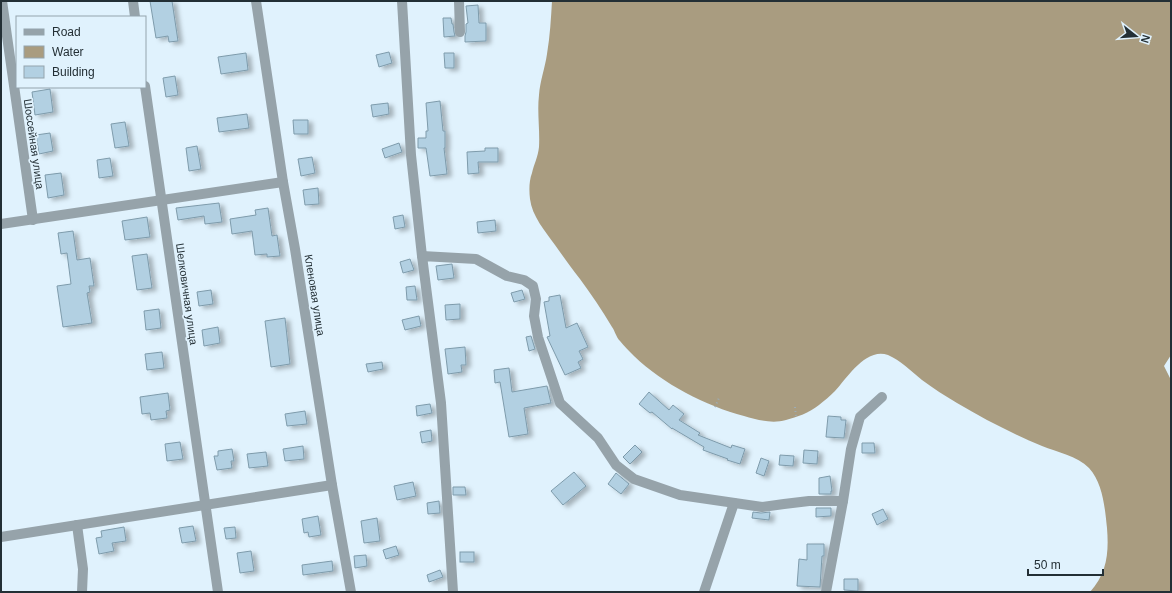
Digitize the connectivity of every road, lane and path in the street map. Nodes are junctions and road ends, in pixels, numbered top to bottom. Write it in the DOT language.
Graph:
graph roads {
  1 [pos="2,1"];
  2 [pos="133,1"];
  3 [pos="256,1"];
  4 [pos="402,1"];
  5 [pos="459,1"];
  6 [pos="135,16"];
  7 [pos="460,32"];
  8 [pos="145,88"];
  9 [pos="283,182"];
  10 [pos="162,200"];
  11 [pos="33,220"];
  12 [pos="1,224"];
  13 [pos="422,256"];
  14 [pos="882,397"];
  15 [pos="719,398"];
  16 [pos="715,407"];
  17 [pos="796,407"];
  18 [pos="796,417"];
  19 [pos="332,485"];
  20 [pos="843,501"];
  21 [pos="734,503"];
  22 [pos="205,505"];
  23 [pos="77,526"];
  24 [pos="1,537"];
  25 [pos="82,592"];
  26 [pos="218,592"];
  27 [pos="351,592"];
  28 [pos="453,592"];
  29 [pos="704,592"];
  30 [pos="826,592"];
  1 -- 11 [label="street, Шоссейная улица"];
  2 -- 6 [label="street"];
  3 -- 9 [label="street, Кленовая улица"];
  4 -- 13 [label="street"];
  5 -- 7 [label="street"];
  8 -- 10 [label="street, Шелковичная улица"];
  9 -- 10 [label="street"];
  9 -- 19 [label="street, Кленовая улица"];
  10 -- 11 [label="street"];
  10 -- 22 [label="street, Шелковичная улица"];
  11 -- 12 [label="street"];
  13 -- 21 [label="street"];
  13 -- 28 [label="street"];
  14 -- 20 [label="street"];
  15 -- 16 [label="path"];
  17 -- 18 [label="path"];
  19 -- 22 [label="street"];
  19 -- 27 [label="street, Кленовая улица"];
  20 -- 21 [label="street"];
  20 -- 30 [label="street"];
  21 -- 29 [label="street"];
  22 -- 23 [label="street"];
  22 -- 26 [label="street, Шелковичная улица"];
  23 -- 24 [label="street"];
  23 -- 25 [label="street"];
}
